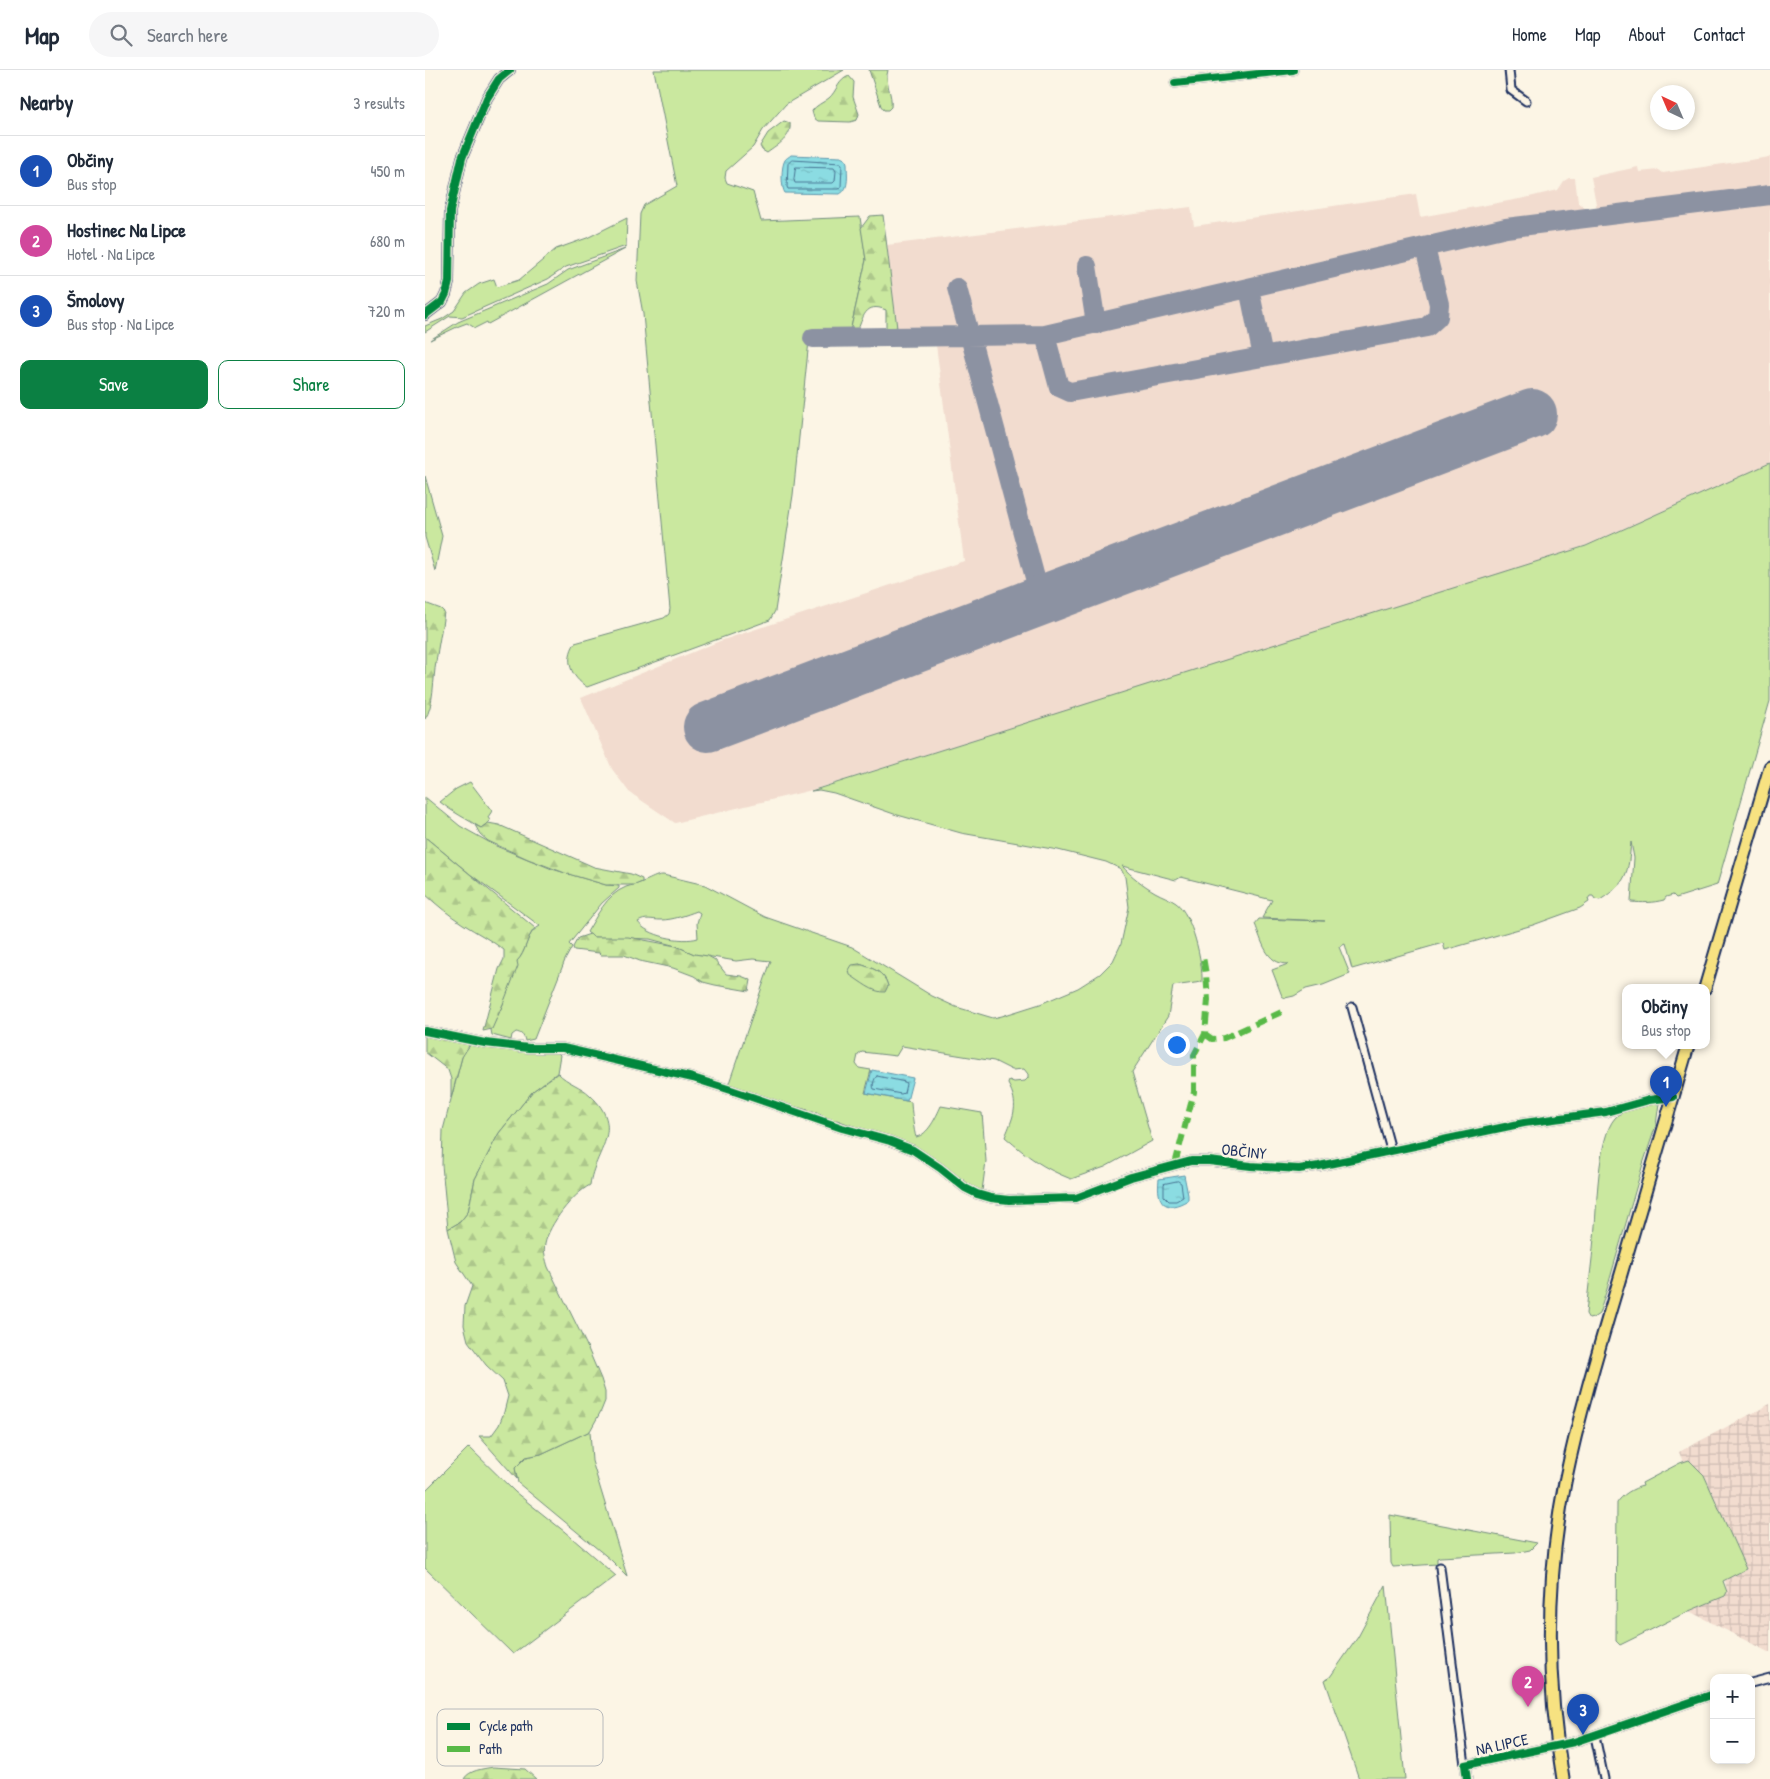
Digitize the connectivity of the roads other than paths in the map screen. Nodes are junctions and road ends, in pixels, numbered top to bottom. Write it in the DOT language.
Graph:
graph roads {
  1 [pos="510,70"];
  2 [pos="1293,70"];
  3 [pos="1509,70"];
  4 [pos="1175,83"];
  5 [pos="1525,101"];
  6 [pos="425,315"];
  7 [pos="1770,767"];
  8 [pos="1706,984"];
  9 [pos="1353,1007"];
  10 [pos="425,1031"];
  11 [pos="1687,1049"];
  12 [pos="1673,1097"];
  13 [pos="1391,1150"];
  14 [pos="1440,1567"];
  15 [pos="1770,1678"];
  16 [pos="1755,1682"];
  17 [pos="1710,1695"];
  18 [pos="1595,1736"];
  19 [pos="1558,1746"];
  20 [pos="1465,1765"];
  21 [pos="1467,1779"];
  22 [pos="1563,1779"];
  23 [pos="1604,1779"];
  1 -- 6 [label="street"];
  2 -- 4 [label="street"];
  3 -- 5 [label="street"];
  7 -- 8 [label="main road"];
  9 -- 13 [label="street"];
  10 -- 13 [label="street, OBČINY"];
  11 -- 12 [label="main road"];
  12 -- 13 [label="street, OBČINY"];
  12 -- 19 [label="main road"];
  14 -- 20 [label="street, NA LIPCE"];
  15 -- 16 [label="street"];
  17 -- 18 [label="street, NA LIPCE"];
  18 -- 19 [label="street, NA LIPCE"];
  18 -- 23 [label="street"];
  19 -- 20 [label="street, NA LIPCE"];
  19 -- 22 [label="main road"];
  20 -- 21 [label="street, NA LIPCE"];
}
